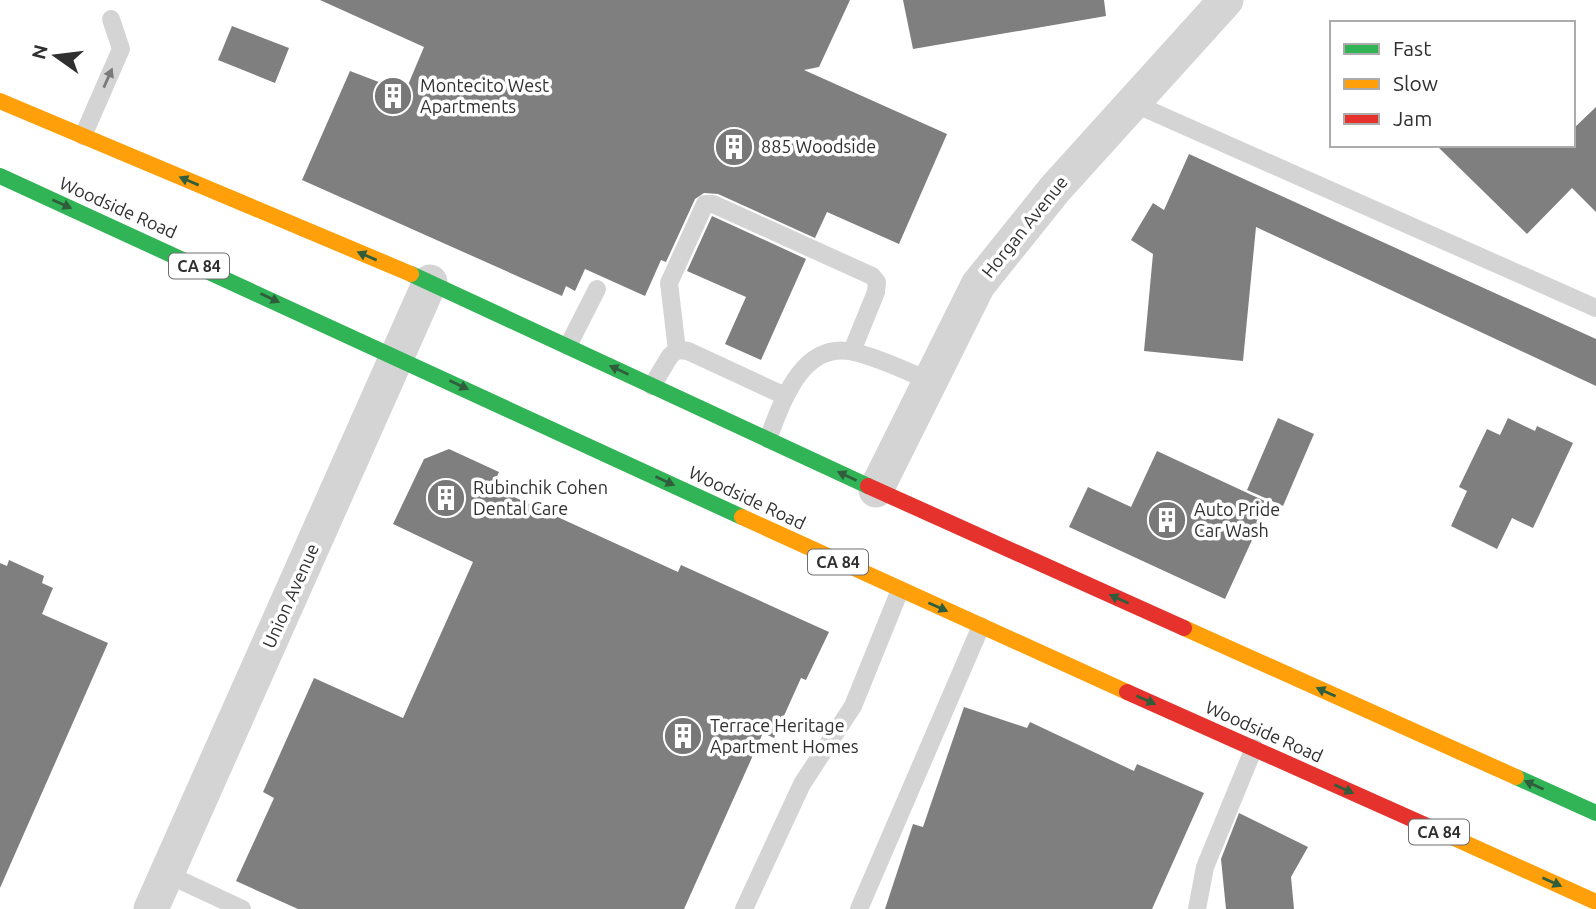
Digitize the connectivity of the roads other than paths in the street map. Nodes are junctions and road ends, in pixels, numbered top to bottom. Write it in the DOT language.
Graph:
graph roads {
  1 [pos="1226,0"];
  2 [pos="111,19"];
  3 [pos="0,102"];
  4 [pos="1133,103"];
  5 [pos="83,136"];
  6 [pos="0,176"];
  7 [pos="430,282"];
  8 [pos="597,289"];
  9 [pos="1596,308"];
  10 [pos="568,346"];
  11 [pos="677,350"];
  12 [pos="852,351"];
  13 [pos="397,356"];
  14 [pos="930,381"];
  15 [pos="652,386"];
  16 [pos="785,396"];
  17 [pos="768,439"];
  18 [pos="876,490"];
  19 [pos="900,590"];
  20 [pos="981,626"];
  21 [pos="1254,748"];
  22 [pos="1596,813"];
  23 [pos="167,874"];
  24 [pos="1596,902"];
  25 [pos="151,909"];
  26 [pos="242,909"];
  27 [pos="744,909"];
  28 [pos="859,909"];
  29 [pos="1197,909"];
  1 -- 4 [label="street, Horgan Avenue"];
  5 -- 2 [label="lane, one-way"];
  3 -- 5 [label="main road"];
  4 -- 9 [label="lane"];
  4 -- 14 [label="street, Horgan Avenue"];
  7 -- 5 [label="main road, one-way"];
  6 -- 13 [label="main road, Woodside Road / CA 84, one-way"];
  7 -- 10 [label="main road"];
  7 -- 13 [label="street, Union Avenue"];
  8 -- 10 [label="lane"];
  15 -- 10 [label="main road, one-way"];
  11 -- 12 [label="lane"];
  11 -- 15 [label="lane"];
  11 -- 16 [label="lane"];
  12 -- 14 [label="lane"];
  12 -- 16 [label="lane"];
  13 -- 19 [label="main road, Woodside Road / CA 84, one-way"];
  13 -- 23 [label="street, Union Avenue"];
  14 -- 18 [label="street, Horgan Avenue"];
  15 -- 17 [label="main road"];
  16 -- 17 [label="lane"];
  18 -- 17 [label="main road, one-way"];
  22 -- 18 [label="main road, one-way"];
  19 -- 20 [label="main road, Woodside Road / CA 84, one-way"];
  19 -- 27 [label="lane"];
  20 -- 21 [label="main road, Woodside Road / CA 84, one-way"];
  20 -- 28 [label="lane"];
  21 -- 24 [label="main road, Woodside Road / CA 84, one-way"];
  21 -- 29 [label="lane"];
  23 -- 25 [label="street, Union Avenue"];
  23 -- 26 [label="lane"];
}
